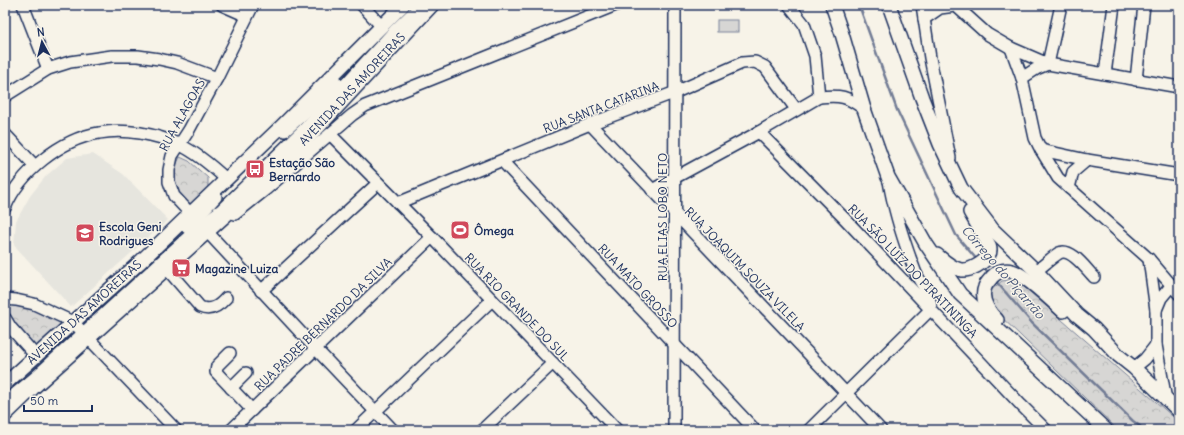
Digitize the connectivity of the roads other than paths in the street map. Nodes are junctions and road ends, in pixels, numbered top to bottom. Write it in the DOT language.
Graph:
graph roads {
  1 [pos="23,5"];
  2 [pos="222,5"];
  3 [pos="253,5"];
  4 [pos="362,5"];
  5 [pos="403,5"];
  6 [pos="413,5"];
  7 [pos="420,5"];
  8 [pos="432,5"];
  9 [pos="616,5"];
  10 [pos="675,5"];
  11 [pos="789,5"];
  12 [pos="828,5"];
  13 [pos="832,5"];
  14 [pos="889,5"];
  15 [pos="922,5"];
  16 [pos="955,5"];
  17 [pos="1061,5"];
  18 [pos="1114,5"];
  19 [pos="1144,5"];
  20 [pos="247,16"];
  21 [pos="924,19"];
  22 [pos="838,22"];
  23 [pos="382,27"];
  24 [pos="1011,48"];
  25 [pos="1048,64"];
  26 [pos="48,69"];
  27 [pos="1105,74"];
  28 [pos="217,78"];
  29 [pos="1022,78"];
  30 [pos="1136,80"];
  31 [pos="1179,87"];
  32 [pos="676,92"];
  33 [pos="5,96"];
  34 [pos="820,97"];
  35 [pos="796,109"];
  36 [pos="864,109"];
  37 [pos="590,124"];
  38 [pos="759,132"];
  39 [pos="5,134"];
  40 [pos="330,134"];
  41 [pos="179,144"];
  42 [pos="1041,150"];
  43 [pos="1087,160"];
  44 [pos="502,161"];
  45 [pos="35,166"];
  46 [pos="1179,175"];
  47 [pos="954,176"];
  48 [pos="888,177"];
  49 [pos="675,178"];
  50 [pos="226,179"];
  51 [pos="378,183"];
  52 [pos="961,188"];
  53 [pos="1069,188"];
  54 [pos="652,190"];
  55 [pos="398,203"];
  56 [pos="5,208"];
  57 [pos="674,214"];
  58 [pos="225,216"];
  59 [pos="199,222"];
  60 [pos="432,237"];
  61 [pos="926,244"];
  62 [pos="1148,259"];
  63 [pos="166,268"];
  64 [pos="1036,271"];
  65 [pos="1094,277"];
  66 [pos="1175,290"];
  67 [pos="261,291"];
  68 [pos="226,298"];
  69 [pos="5,299"];
  70 [pos="492,300"];
  71 [pos="931,309"];
  72 [pos="1156,310"];
  73 [pos="5,318"];
  74 [pos="81,330"];
  75 [pos="675,344"];
  76 [pos="1109,344"];
  77 [pos="1156,345"];
  78 [pos="315,348"];
  79 [pos="230,353"];
  80 [pos="36,356"];
  81 [pos="1031,361"];
  82 [pos="553,363"];
  83 [pos="1134,368"];
  84 [pos="246,373"];
  85 [pos="5,384"];
  86 [pos="231,388"];
  87 [pos="5,394"];
  88 [pos="846,394"];
  89 [pos="1166,400"];
  90 [pos="5,402"];
  91 [pos="252,410"];
  92 [pos="1179,411"];
  93 [pos="375,412"];
  94 [pos="5,415"];
  95 [pos="613,428"];
  96 [pos="176,430"];
  97 [pos="231,430"];
  98 [pos="356,430"];
  99 [pos="393,430"];
  100 [pos="482,430"];
  101 [pos="674,430"];
  102 [pos="755,430"];
  103 [pos="809,430"];
  104 [pos="881,430"];
  105 [pos="1046,430"];
  106 [pos="1106,430"];
  1 -- 26 [label="street"];
  2 -- 20 [label="street"];
  3 -- 20 [label="street, RUA ALAGOAS"];
  4 -- 23 [label="street"];
  5 -- 23 [label="main road, AVENIDA DAS AMOREIRAS"];
  6 -- 59 [label="street"];
  7 -- 59 [label="street"];
  8 -- 58 [label="main road, AVENIDA DAS AMOREIRAS"];
  9 -- 40 [label="street"];
  10 -- 32 [label="street, RUA ELIAS LOBO NETO"];
  11 -- 34 [label="street"];
  12 -- 22 [label="main road"];
  13 -- 22 [label="main road"];
  14 -- 47 [label="main road"];
  15 -- 21 [label="street"];
  16 -- 21 [label="street"];
  16 -- 24 [label="street"];
  17 -- 25 [label="street"];
  18 -- 27 [label="street"];
  19 -- 30 [label="street"];
  20 -- 28 [label="street, RUA ALAGOAS"];
  21 -- 47 [label="street"];
  22 -- 36 [label="main road"];
  23 -- 50 [label="main road, AVENIDA DAS AMOREIRAS"];
  24 -- 25 [label="street"];
  24 -- 29 [label="street"];
  25 -- 27 [label="street"];
  25 -- 29 [label="street"];
  26 -- 28 [label="street"];
  26 -- 33 [label="street"];
  27 -- 30 [label="street"];
  28 -- 41 [label="street, RUA ALAGOAS"];
  29 -- 42 [label="street"];
  30 -- 31 [label="street"];
  32 -- 35 [label="street, RUA SANTA CATARINA"];
  32 -- 37 [label="street, RUA SANTA CATARINA"];
  32 -- 49 [label="street, RUA ELIAS LOBO NETO"];
  34 -- 35 [label="street"];
  34 -- 36 [label="street"];
  35 -- 38 [label="street"];
  36 -- 48 [label="main road"];
  37 -- 44 [label="street, RUA SANTA CATARINA"];
  37 -- 54 [label="street, RUA JOAQUIM SOUZA VILELA"];
  38 -- 49 [label="street"];
  38 -- 71 [label="street, RUA SÃO LUÍZ DO PIRATININGA"];
  39 -- 45 [label="street"];
  40 -- 51 [label="street, RUA RIO GRANDE DO SUL"];
  40 -- 58 [label="street"];
  41 -- 45 [label="street"];
  41 -- 50 [label="street"];
  41 -- 59 [label="street, RUA ALAGOAS"];
  42 -- 43 [label="street"];
  42 -- 53 [label="street"];
  43 -- 46 [label="street"];
  43 -- 53 [label="street"];
  44 -- 55 [label="street, RUA SANTA CATARINA"];
  44 -- 75 [label="street, RUA MATO GROSSO"];
  45 -- 56 [label="street"];
  47 -- 52 [label="main road"];
  48 -- 61 [label="main road"];
  48 -- 71 [label="street"];
  49 -- 54 [label="street"];
  49 -- 57 [label="street, RUA ELIAS LOBO NETO"];
  50 -- 59 [label="main road, AVENIDA DAS AMOREIRAS"];
  51 -- 55 [label="street, RUA RIO GRANDE DO SUL"];
  51 -- 67 [label="street"];
  52 -- 61 [label="main road"];
  52 -- 64 [label="main road"];
  53 -- 62 [label="street"];
  54 -- 57 [label="street, RUA JOAQUIM SOUZA VILELA"];
  55 -- 60 [label="street, RUA RIO GRANDE DO SUL"];
  57 -- 75 [label="street, RUA ELIAS LOBO NETO"];
  57 -- 88 [label="street, RUA JOAQUIM SOUZA VILELA"];
  58 -- 59 [label="main road, AVENIDA DAS AMOREIRAS"];
  59 -- 63 [label="main road, AVENIDA DAS AMOREIRAS"];
  59 -- 67 [label="street, RUA ALAGOAS"];
  59 -- 74 [label="main road, AVENIDA DAS AMOREIRAS"];
  60 -- 70 [label="street, RUA RIO GRANDE DO SUL"];
  60 -- 78 [label="street, RUA PADRE BERNARDO DA SILVA"];
  61 -- 81 [label="main road"];
  62 -- 66 [label="street"];
  62 -- 72 [label="street"];
  63 -- 68 [label="street"];
  63 -- 74 [label="main road, AVENIDA DAS AMOREIRAS"];
  64 -- 65 [label="street"];
  64 -- 76 [label="main road"];
  66 -- 72 [label="street"];
  67 -- 78 [label="street, RUA ALAGOAS"];
  69 -- 74 [label="street"];
  70 -- 82 [label="street, RUA RIO GRANDE DO SUL"];
  70 -- 93 [label="street"];
  71 -- 88 [label="street"];
  71 -- 105 [label="street, RUA SÃO LUÍZ DO PIRATININGA"];
  72 -- 77 [label="street"];
  73 -- 80 [label="street"];
  74 -- 80 [label="main road, AVENIDA DAS AMOREIRAS"];
  74 -- 87 [label="street"];
  74 -- 90 [label="street"];
  74 -- 94 [label="main road, AVENIDA DAS AMOREIRAS"];
  74 -- 96 [label="street"];
  75 -- 101 [label="street, RUA ELIAS LOBO NETO"];
  75 -- 102 [label="street, RUA MATO GROSSO"];
  76 -- 81 [label="main road"];
  76 -- 83 [label="main road"];
  77 -- 83 [label="street"];
  77 -- 89 [label="street"];
  78 -- 91 [label="street, RUA PADRE BERNARDO DA SILVA"];
  78 -- 93 [label="street, RUA ALAGOAS"];
  79 -- 86 [label="street"];
  80 -- 85 [label="main road, AVENIDA DAS AMOREIRAS"];
  81 -- 106 [label="main road"];
  82 -- 95 [label="street, RUA RIO GRANDE DO SUL"];
  82 -- 100 [label="street"];
  83 -- 89 [label="main road"];
  84 -- 86 [label="street"];
  86 -- 91 [label="street"];
  88 -- 103 [label="street"];
  88 -- 104 [label="street, RUA JOAQUIM SOUZA VILELA"];
  89 -- 92 [label="main road"];
  91 -- 97 [label="street, RUA PADRE BERNARDO DA SILVA"];
  93 -- 98 [label="street"];
  93 -- 99 [label="street, RUA ALAGOAS"];
}
